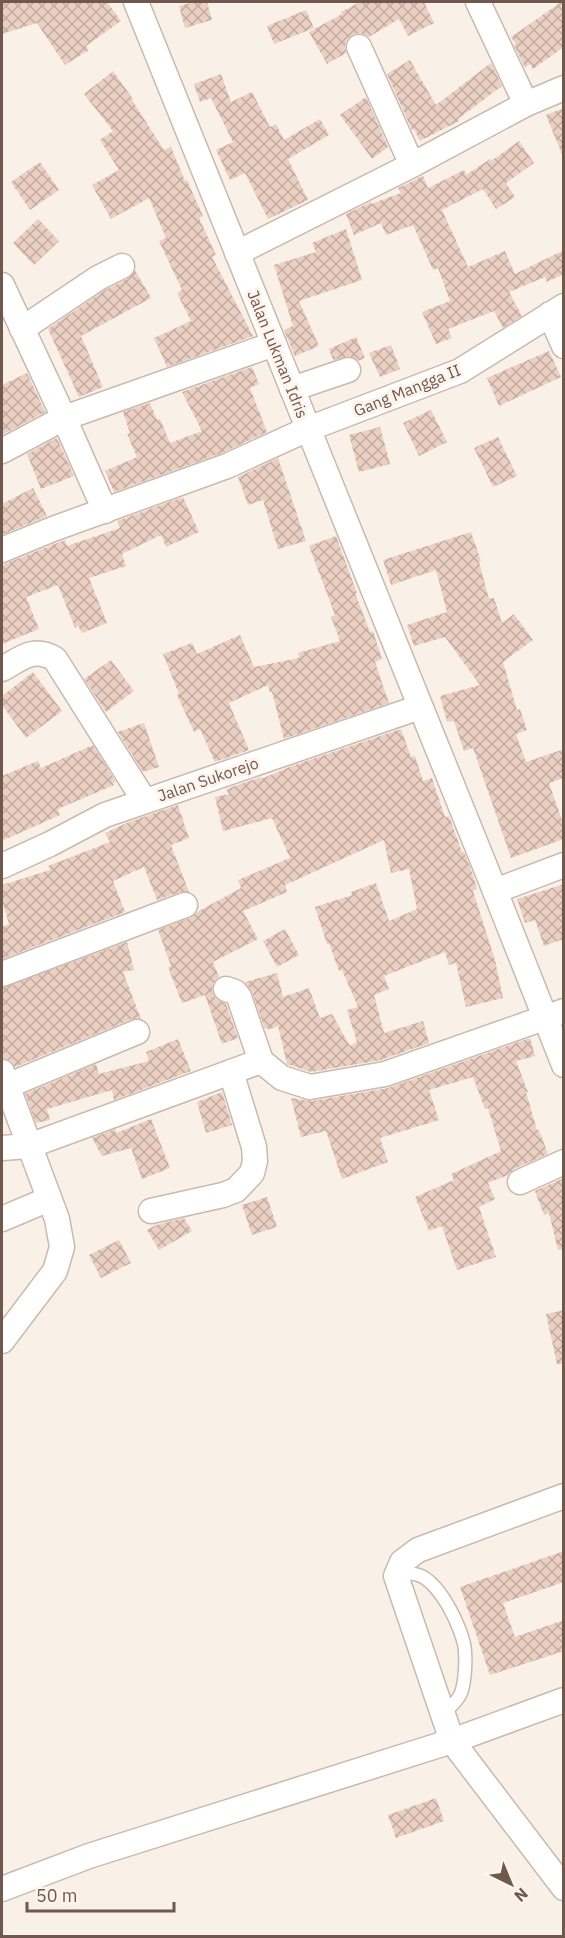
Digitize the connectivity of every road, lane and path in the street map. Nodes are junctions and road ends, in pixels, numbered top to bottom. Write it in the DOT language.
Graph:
graph roads {
  1 [pos="136,2"];
  2 [pos="478,2"];
  3 [pos="359,46"];
  4 [pos="564,88"];
  5 [pos="526,104"];
  6 [pos="412,165"];
  7 [pos="237,253"];
  8 [pos="122,266"];
  9 [pos="2,285"];
  10 [pos="557,310"];
  11 [pos="22,329"];
  12 [pos="274,344"];
  13 [pos="564,346"];
  14 [pos="348,370"];
  15 [pos="292,389"];
  16 [pos="64,418"];
  17 [pos="308,429"];
  18 [pos="2,451"];
  19 [pos="105,511"];
  20 [pos="2,550"];
  21 [pos="2,669"];
  22 [pos="420,707"];
  23 [pos="144,800"];
  24 [pos="564,865"];
  25 [pos="2,866"];
  26 [pos="495,891"];
  27 [pos="185,905"];
  28 [pos="2,974"];
  29 [pos="226,989"];
  30 [pos="555,1015"];
  31 [pos="136,1032"];
  32 [pos="261,1061"];
  33 [pos="564,1065"];
  34 [pos="231,1072"];
  35 [pos="4,1079"];
  36 [pos="29,1146"];
  37 [pos="2,1148"];
  38 [pos="564,1162"];
  39 [pos="520,1182"];
  40 [pos="49,1199"];
  41 [pos="151,1211"];
  42 [pos="2,1219"];
  43 [pos="2,1341"];
  44 [pos="564,1496"];
  45 [pos="396,1576"];
  46 [pos="564,1700"];
  47 [pos="443,1714"];
  48 [pos="452,1741"];
  49 [pos="564,1888"];
  50 [pos="2,1890"];
  1 -- 7 [label="street, Jalan Lukman Idris"];
  2 -- 5 [label="street"];
  3 -- 6 [label="street"];
  4 -- 5 [label="street"];
  5 -- 6 [label="street"];
  6 -- 7 [label="street"];
  7 -- 12 [label="street, Jalan Lukman Idris"];
  8 -- 11 [label="street"];
  9 -- 11 [label="street"];
  10 -- 13 [label="street"];
  10 -- 17 [label="street, Gang Mangga II"];
  11 -- 16 [label="street"];
  12 -- 15 [label="street, Jalan Lukman Idris"];
  12 -- 16 [label="street"];
  14 -- 15 [label="street"];
  15 -- 17 [label="street, Jalan Lukman Idris"];
  16 -- 18 [label="street"];
  16 -- 19 [label="street"];
  17 -- 19 [label="street, Gang Mangga II"];
  17 -- 22 [label="street, Jalan Lukman Idris"];
  19 -- 20 [label="street, Gang Mangga II"];
  21 -- 23 [label="street"];
  22 -- 23 [label="street, Jalan Sukorejo"];
  22 -- 26 [label="street, Jalan Lukman Idris"];
  23 -- 25 [label="street, Jalan Sukorejo"];
  24 -- 26 [label="street"];
  26 -- 30 [label="street, Jalan Lukman Idris"];
  27 -- 28 [label="street"];
  29 -- 32 [label="street"];
  30 -- 32 [label="street"];
  30 -- 33 [label="street, Jalan Lukman Idris"];
  31 -- 35 [label="street"];
  32 -- 34 [label="street"];
  34 -- 36 [label="street"];
  34 -- 41 [label="street"];
  35 -- 36 [label="street"];
  36 -- 37 [label="street"];
  36 -- 40 [label="street"];
  38 -- 39 [label="street"];
  40 -- 42 [label="street"];
  40 -- 43 [label="street"];
  44 -- 45 [label="street"];
  45 -- 47 [label="street"];
  45 -- 47 [label="lane"];
  46 -- 48 [label="street"];
  47 -- 48 [label="street"];
  48 -- 49 [label="street"];
  48 -- 50 [label="street"];
}
